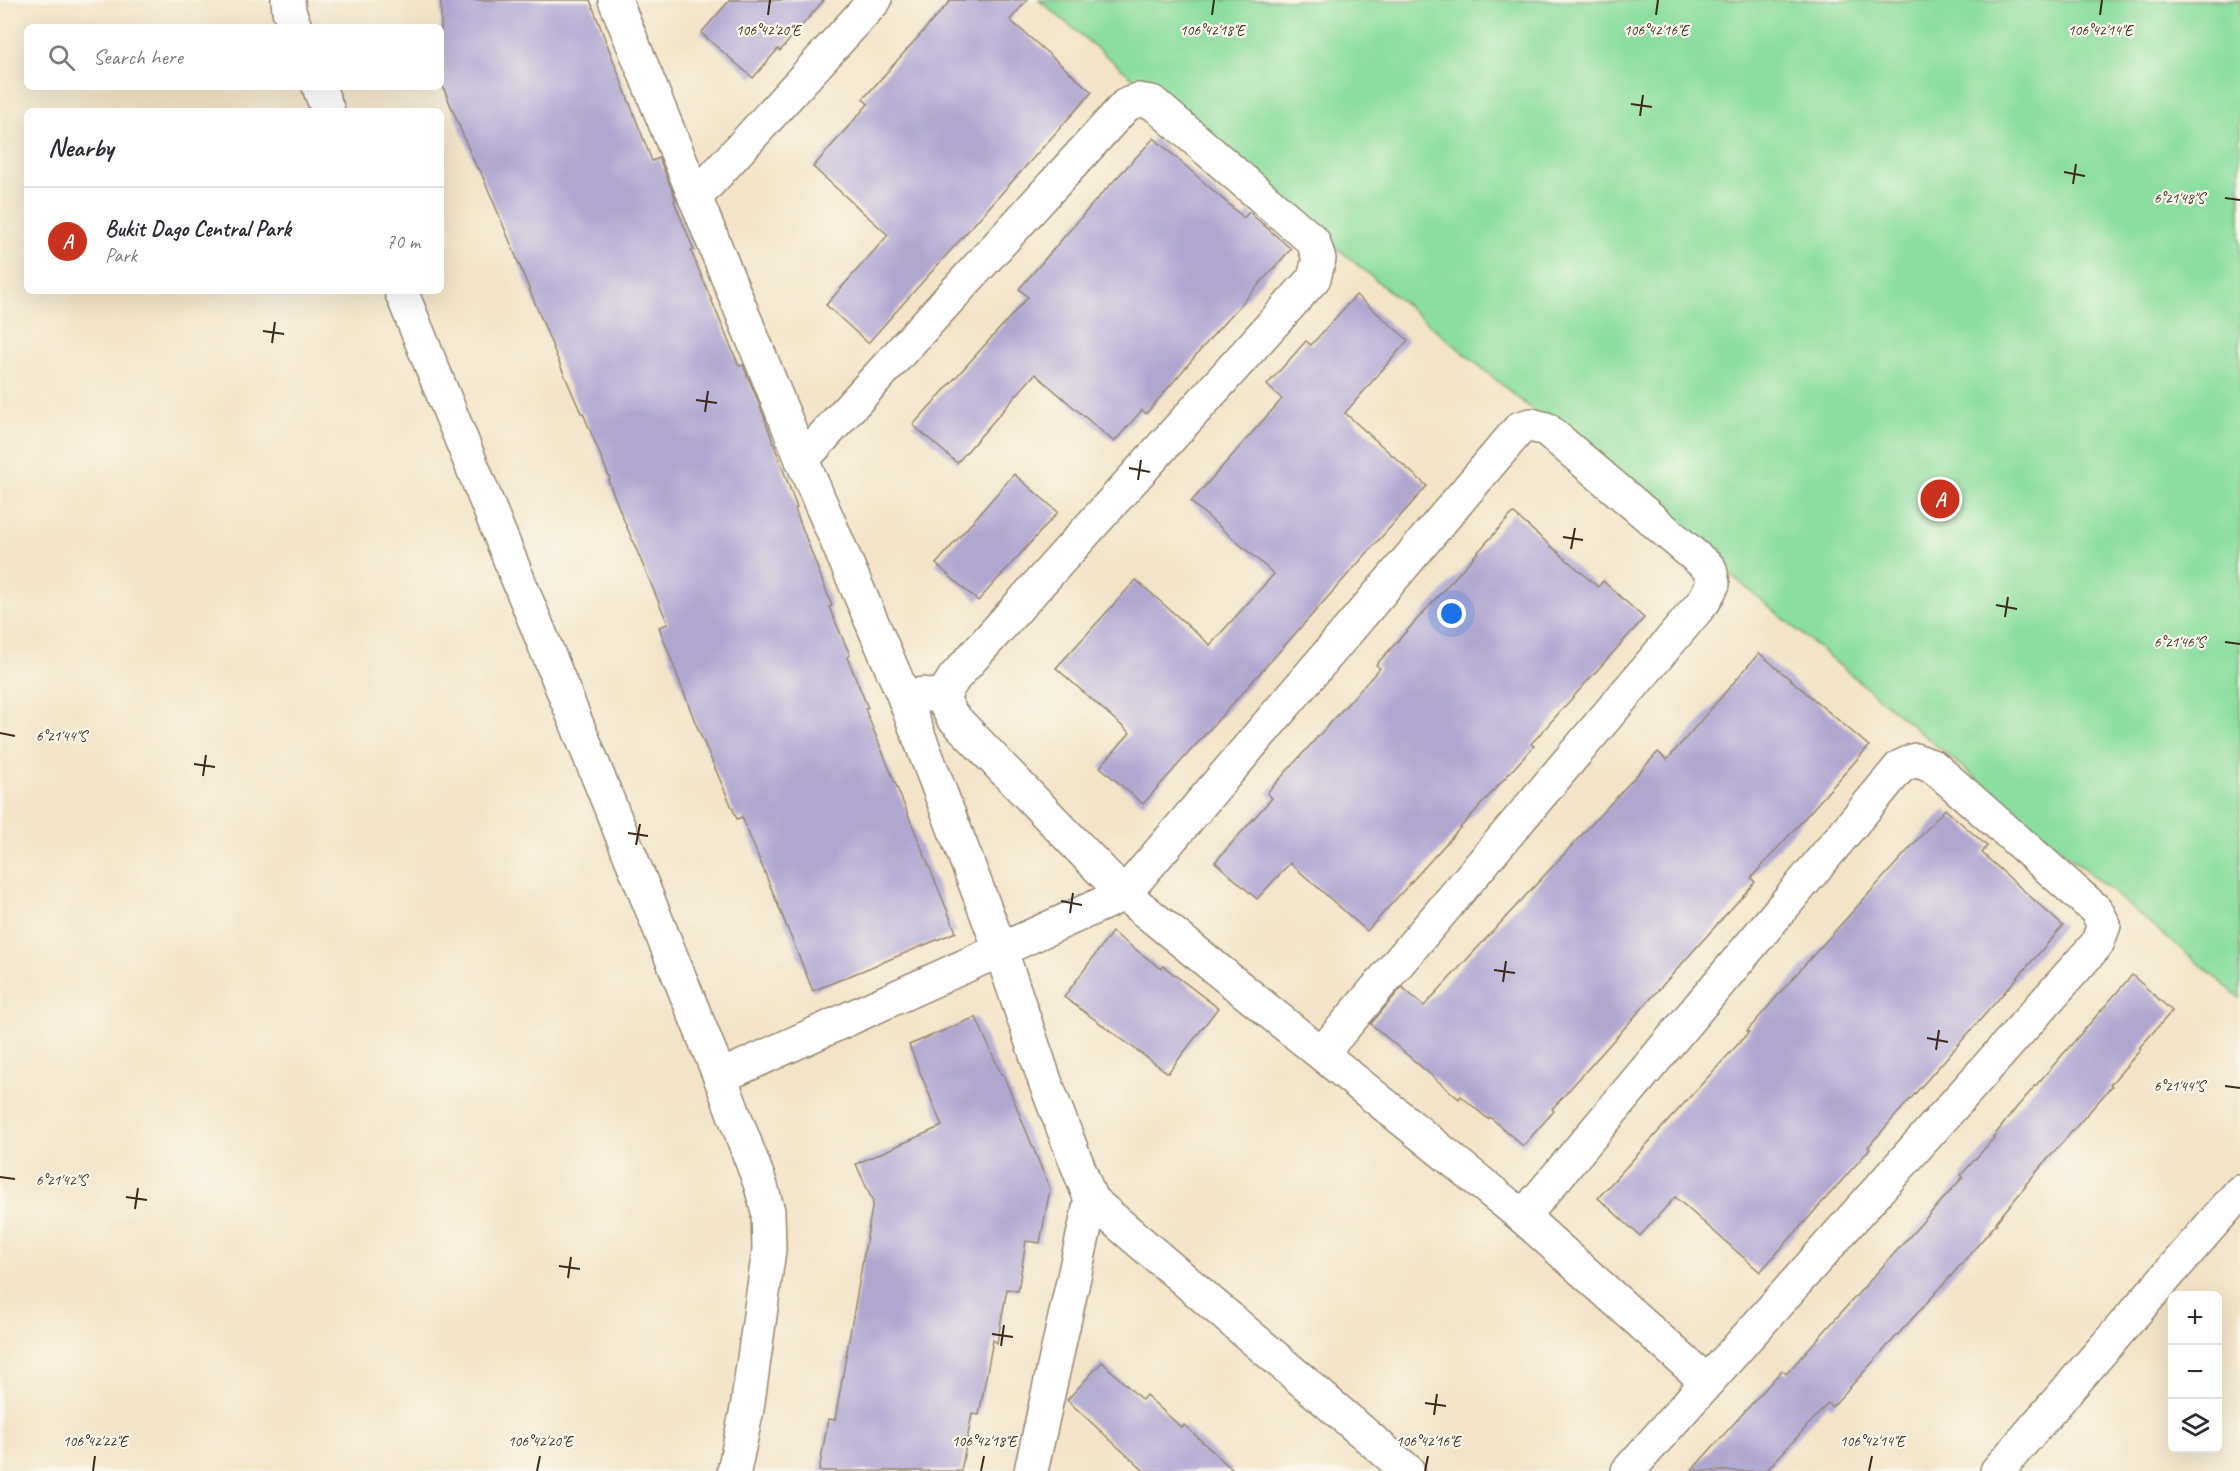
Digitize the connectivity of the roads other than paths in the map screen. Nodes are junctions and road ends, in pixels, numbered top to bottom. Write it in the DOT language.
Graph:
graph roads {
  1 [pos="288,0"];
  2 [pos="615,0"];
  3 [pos="875,0"];
  4 [pos="294,24"];
  5 [pos="320,90"];
  6 [pos="327,108"];
  7 [pos="694,198"];
  8 [pos="402,294"];
  9 [pos="802,460"];
  10 [pos="902,692"];
  11 [pos="942,697"];
  12 [pos="1124,894"];
  13 [pos="1001,951"];
  14 [pos="1322,1053"];
  15 [pos="720,1077"];
  16 [pos="2240,1192"];
  17 [pos="1091,1200"];
  18 [pos="1523,1217"];
  19 [pos="1706,1382"];
  20 [pos="734,1471"];
  21 [pos="1031,1471"];
  22 [pos="1408,1471"];
  23 [pos="1628,1471"];
  24 [pos="1997,1471"];
  1 -- 4 [label="street"];
  2 -- 7 [label="street"];
  3 -- 7 [label="street"];
  5 -- 6 [label="street"];
  7 -- 9 [label="street"];
  8 -- 15 [label="street"];
  9 -- 10 [label="street"];
  9 -- 11 [label="street"];
  10 -- 11 [label="street"];
  10 -- 13 [label="street"];
  11 -- 12 [label="street"];
  12 -- 13 [label="street"];
  12 -- 14 [label="street"];
  12 -- 14 [label="street"];
  13 -- 15 [label="street"];
  13 -- 17 [label="street"];
  14 -- 18 [label="street"];
  15 -- 20 [label="street"];
  16 -- 24 [label="street"];
  17 -- 21 [label="street"];
  17 -- 22 [label="street"];
  18 -- 19 [label="street"];
  18 -- 19 [label="street"];
  19 -- 23 [label="street"];
}
